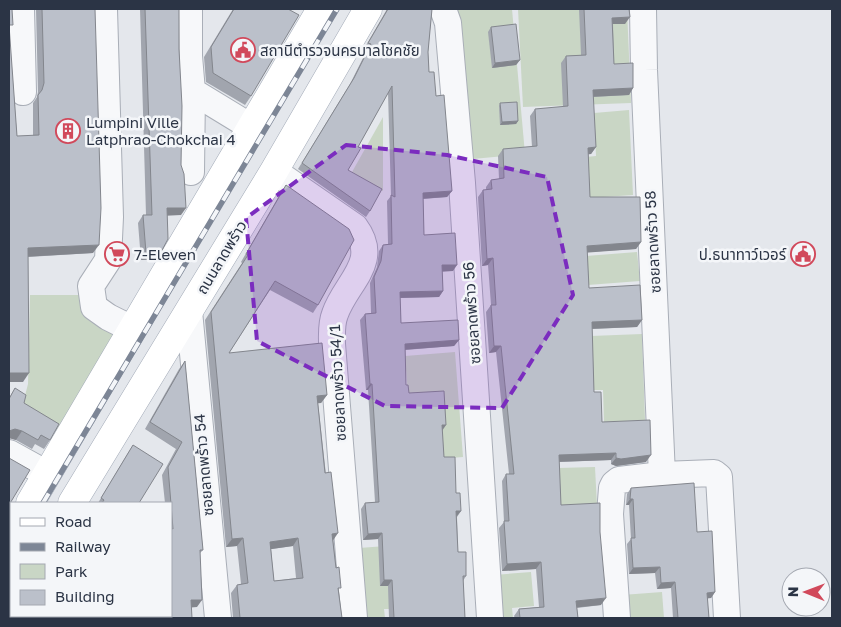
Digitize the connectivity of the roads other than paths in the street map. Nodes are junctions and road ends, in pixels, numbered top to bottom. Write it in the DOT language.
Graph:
graph roads {
  1 [pos="21,9"];
  2 [pos="104,9"];
  3 [pos="189,9"];
  4 [pos="321,9"];
  5 [pos="368,9"];
  6 [pos="444,9"];
  7 [pos="643,9"];
  8 [pos="192,91"];
  9 [pos="23,92"];
  10 [pos="251,127"];
  11 [pos="274,171"];
  12 [pos="191,172"];
  13 [pos="189,311"];
  14 [pos="132,329"];
  15 [pos="9,453"];
  16 [pos="47,474"];
  17 [pos="662,475"];
  18 [pos="31,502"];
  19 [pos="73,502"];
  20 [pos="218,618"];
  21 [pos="354,618"];
  22 [pos="490,618"];
  23 [pos="618,618"];
  24 [pos="727,618"];
  1 -- 9 [label="street"];
  2 -- 14 [label="street"];
  3 -- 8 [label="street"];
  4 -- 10 [label="main road"];
  5 -- 11 [label="main road, ถนนลาดพร้าว"];
  6 -- 22 [label="street, ซอยลาดพร้าว 56"];
  7 -- 17 [label="street, ซอยลาดพร้าว 58"];
  8 -- 10 [label="street"];
  8 -- 12 [label="street"];
  10 -- 14 [label="main road"];
  11 -- 13 [label="main road, ถนนลาดพร้าว"];
  11 -- 21 [label="street, ซอยลาดพร้าว 54/1"];
  13 -- 19 [label="main road, ถนนลาดพร้าว"];
  13 -- 20 [label="street, ซอยลาดพร้าว 54"];
  14 -- 16 [label="main road"];
  15 -- 16 [label="street"];
  16 -- 18 [label="main road"];
  17 -- 23 [label="street"];
  17 -- 24 [label="street"];
}
